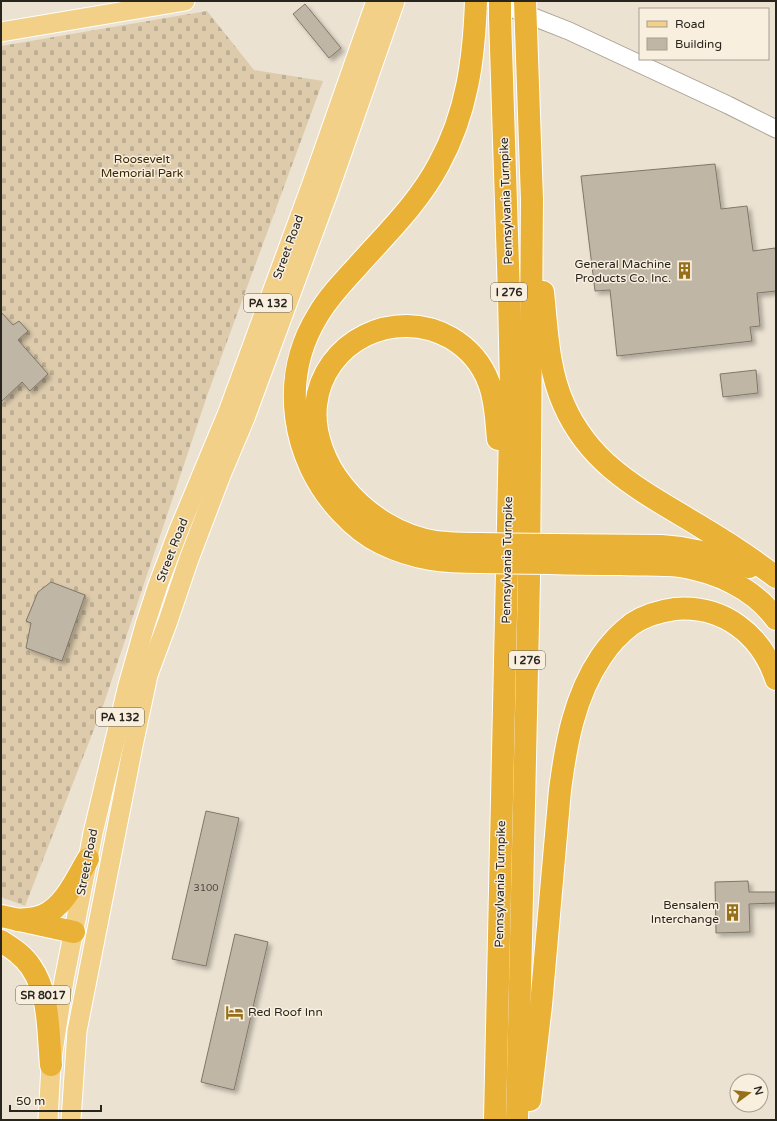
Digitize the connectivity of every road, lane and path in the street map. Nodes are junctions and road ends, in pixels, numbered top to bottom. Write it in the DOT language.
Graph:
graph roads {
  1 [pos="185,1"];
  2 [pos="376,1"];
  3 [pos="395,1"];
  4 [pos="525,1"];
  5 [pos="489,5"];
  6 [pos="369,10"];
  7 [pos="1,32"];
  8 [pos="776,129"];
  9 [pos="532,200"];
  10 [pos="481,553"];
  11 [pos="552,554"];
  12 [pos="507,568"];
  13 [pos="775,577"];
  14 [pos="776,619"];
  15 [pos="776,679"];
  16 [pos="88,859"];
  17 [pos="6,923"];
  18 [pos="72,939"];
  19 [pos="1,941"];
  20 [pos="93,946"];
  21 [pos="51,1065"];
  22 [pos="48,1120"];
  23 [pos="71,1120"];
  24 [pos="495,1120"];
  25 [pos="517,1120"];
  26 [pos="528,1120"];
  1 -- 7 [label="main road"];
  2 -- 6 [label="main road, Street Road / PA 132"];
  3 -- 20 [label="main road, Street Road / PA 132"];
  4 -- 9 [label="highway, Pennsylvania Turnpike / I 276, bridge"];
  5 -- 8 [label="main road"];
  5 -- 10 [label="highway"];
  5 -- 12 [label="highway, Pennsylvania Turnpike / I 276"];
  6 -- 16 [label="main road, Street Road / PA 132"];
  9 -- 13 [label="highway"];
  9 -- 25 [label="highway, Pennsylvania Turnpike / I 276"];
  10 -- 11 [label="highway, bridge"];
  10 -- 12 [label="highway"];
  11 -- 13 [label="highway"];
  11 -- 14 [label="highway"];
  12 -- 24 [label="highway, Pennsylvania Turnpike / I 276"];
  15 -- 26 [label="highway"];
  16 -- 17 [label="highway"];
  16 -- 18 [label="main road, Street Road / PA 132"];
  17 -- 18 [label="highway"];
  18 -- 20 [label="main road"];
  18 -- 21 [label="main road, Street Road / PA 132"];
  19 -- 21 [label="highway, SR 8017"];
  20 -- 23 [label="main road, Street Road / PA 132"];
  21 -- 22 [label="main road, Street Road / PA 132"];
}
